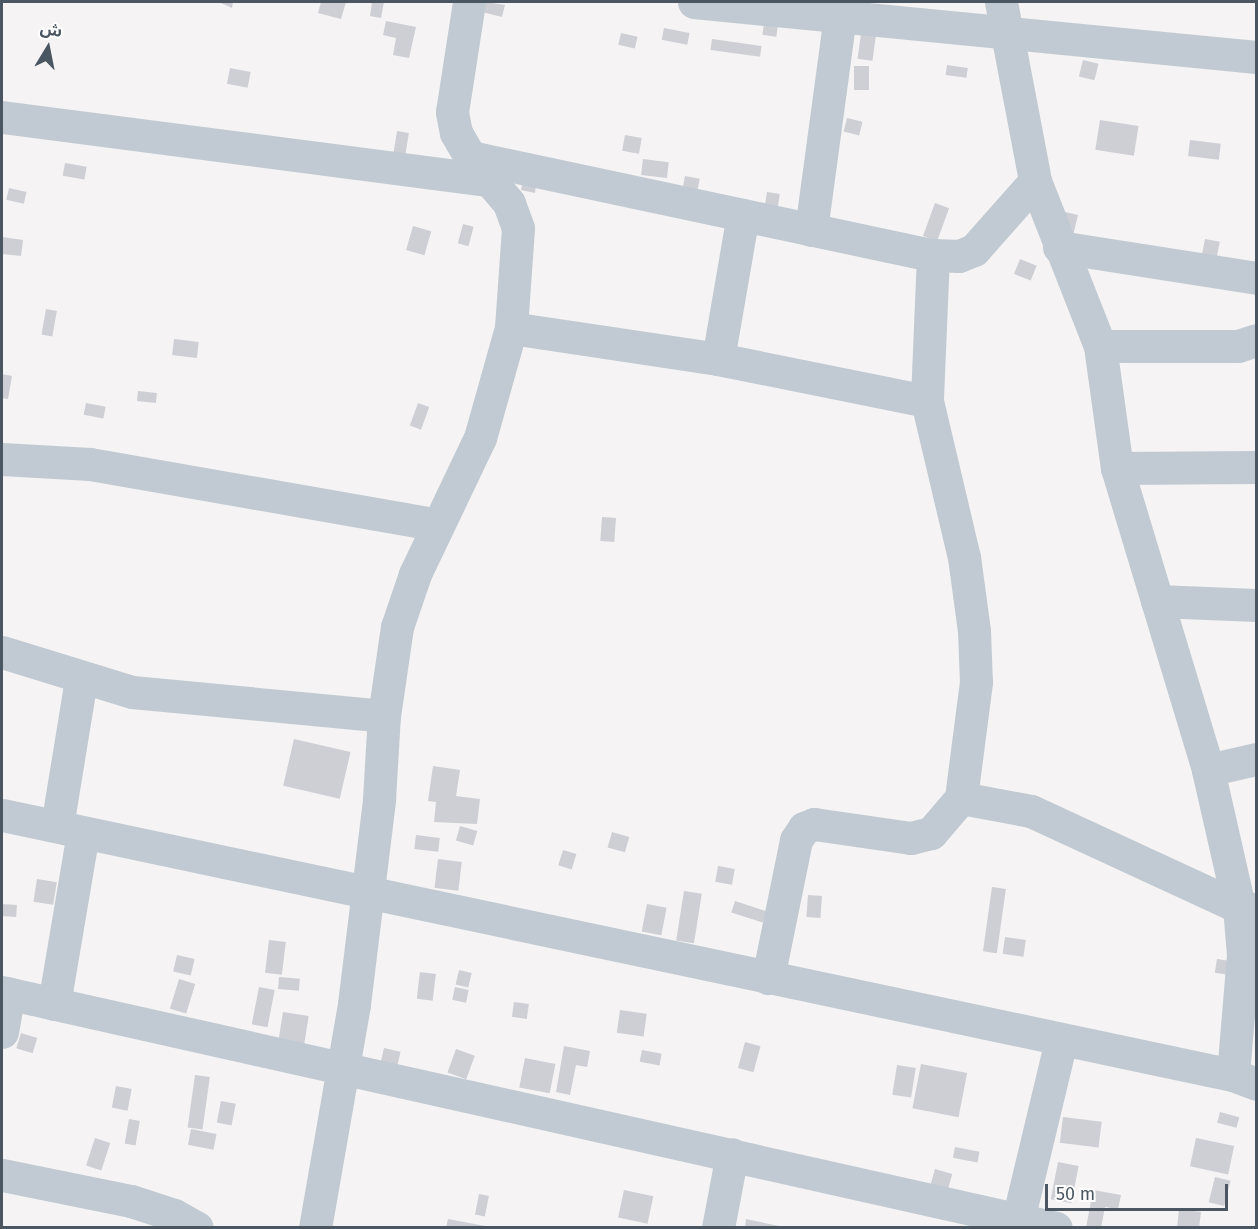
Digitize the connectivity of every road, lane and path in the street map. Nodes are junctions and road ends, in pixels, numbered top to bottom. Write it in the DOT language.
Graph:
graph roads {
  1 [pos="469,2"];
  2 [pos="694,2"];
  3 [pos="1001,2"];
  4 [pos="840,16"];
  5 [pos="1008,35"];
  6 [pos="1257,57"];
  7 [pos="2,117"];
  8 [pos="470,158"];
  9 [pos="492,181"];
  10 [pos="1035,181"];
  11 [pos="743,215"];
  12 [pos="811,230"];
  13 [pos="1059,247"];
  14 [pos="933,255"];
  15 [pos="1257,278"];
  16 [pos="511,328"];
  17 [pos="1257,340"];
  18 [pos="1100,346"];
  19 [pos="718,360"];
  20 [pos="927,401"];
  21 [pos="2,459"];
  22 [pos="1257,467"];
  23 [pos="1117,468"];
  24 [pos="438,525"];
  25 [pos="1157,601"];
  26 [pos="1257,605"];
  27 [pos="2,652"];
  28 [pos="81,679"];
  29 [pos="384,716"];
  30 [pos="1257,759"];
  31 [pos="1208,770"];
  32 [pos="961,798"];
  33 [pos="2,815"];
  34 [pos="70,829"];
  35 [pos="368,890"];
  36 [pos="1248,908"];
  37 [pos="768,978"];
  38 [pos="5,993"];
  39 [pos="54,1004"];
  40 [pos="2,1032"];
  41 [pos="1061,1040"];
  42 [pos="344,1069"];
  43 [pos="1245,1080"];
  44 [pos="732,1154"];
  45 [pos="2,1175"];
  46 [pos="1017,1223"];
  47 [pos="196,1227"];
  48 [pos="315,1227"];
  49 [pos="718,1227"];
  50 [pos="1056,1227"];
  1 -- 8 [label="street"];
  2 -- 4 [label="street"];
  3 -- 5 [label="street"];
  4 -- 5 [label="street"];
  4 -- 12 [label="street"];
  5 -- 6 [label="street"];
  5 -- 10 [label="street"];
  7 -- 9 [label="street"];
  8 -- 9 [label="street"];
  8 -- 11 [label="street"];
  9 -- 16 [label="street"];
  10 -- 13 [label="street"];
  10 -- 14 [label="street"];
  11 -- 12 [label="street"];
  11 -- 19 [label="street"];
  12 -- 14 [label="street"];
  13 -- 15 [label="street"];
  13 -- 18 [label="street"];
  14 -- 20 [label="street"];
  16 -- 19 [label="street"];
  16 -- 24 [label="street"];
  17 -- 18 [label="street"];
  18 -- 23 [label="street"];
  19 -- 20 [label="street"];
  20 -- 32 [label="street"];
  21 -- 24 [label="street"];
  22 -- 23 [label="street"];
  23 -- 25 [label="street"];
  24 -- 29 [label="street"];
  25 -- 26 [label="street"];
  25 -- 31 [label="street"];
  27 -- 28 [label="street"];
  28 -- 29 [label="street"];
  28 -- 34 [label="street"];
  29 -- 35 [label="street"];
  30 -- 31 [label="street"];
  31 -- 36 [label="street"];
  32 -- 36 [label="street"];
  32 -- 37 [label="street"];
  33 -- 34 [label="street"];
  34 -- 35 [label="street"];
  34 -- 39 [label="street"];
  35 -- 37 [label="street"];
  35 -- 42 [label="street"];
  36 -- 43 [label="street"];
  37 -- 41 [label="street"];
  38 -- 39 [label="street"];
  38 -- 40 [label="street"];
  39 -- 42 [label="street"];
  41 -- 43 [label="street"];
  41 -- 46 [label="street"];
  42 -- 44 [label="street"];
  42 -- 48 [label="street"];
  44 -- 46 [label="street"];
  44 -- 49 [label="street"];
  45 -- 47 [label="street"];
  46 -- 50 [label="street"];
}
